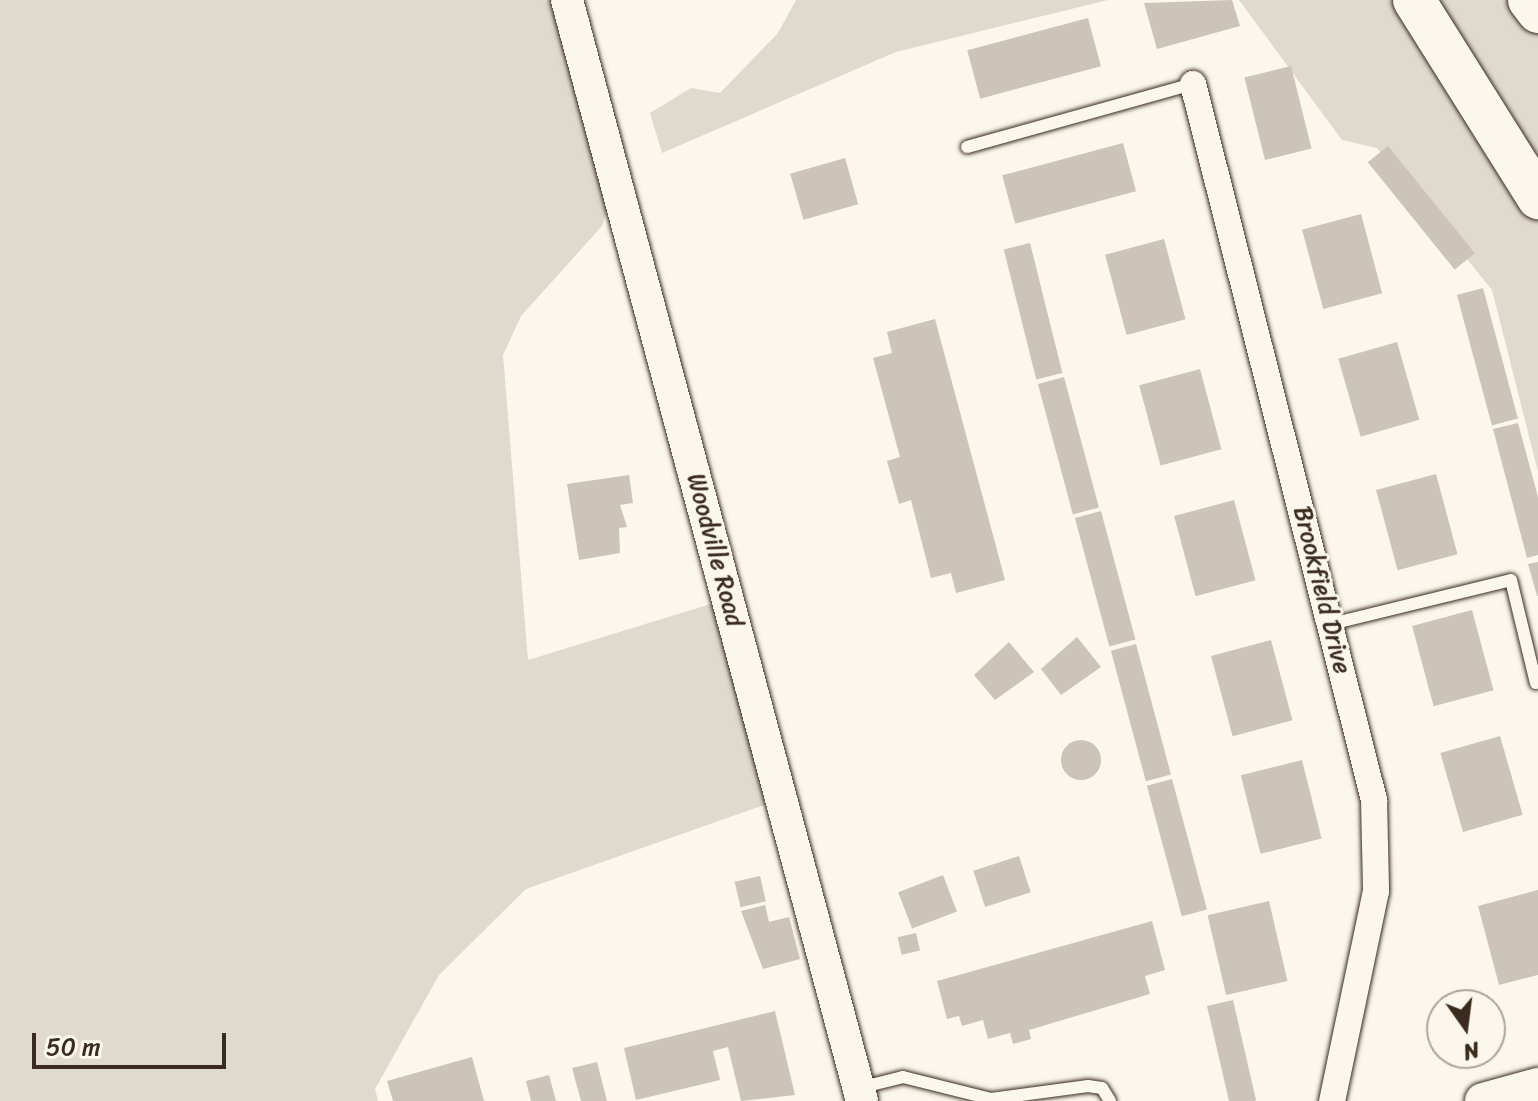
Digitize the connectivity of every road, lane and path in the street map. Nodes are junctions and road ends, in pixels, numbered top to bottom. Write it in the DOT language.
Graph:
graph roads {
  1 [pos="567,0"];
  2 [pos="1414,0"];
  3 [pos="1433,0"];
  4 [pos="1529,0"];
  5 [pos="1538,12"];
  6 [pos="1193,84"];
  7 [pos="1538,143"];
  8 [pos="967,147"];
  9 [pos="1538,198"];
  10 [pos="1331,624"];
  11 [pos="1536,683"];
  12 [pos="1538,1086"];
  13 [pos="860,1095"];
  14 [pos="1110,1101"];
  15 [pos="1332,1101"];
  16 [pos="1483,1101"];
  1 -- 13 [label="street, Woodville Road"];
  2 -- 9 [label="highway"];
  3 -- 7 [label="highway"];
  4 -- 5 [label="highway"];
  6 -- 8 [label="lane"];
  6 -- 10 [label="street, Brookfield Drive"];
  10 -- 11 [label="lane"];
  10 -- 15 [label="street, Brookfield Drive"];
  12 -- 16 [label="main road"];
  13 -- 14 [label="lane"];
}
